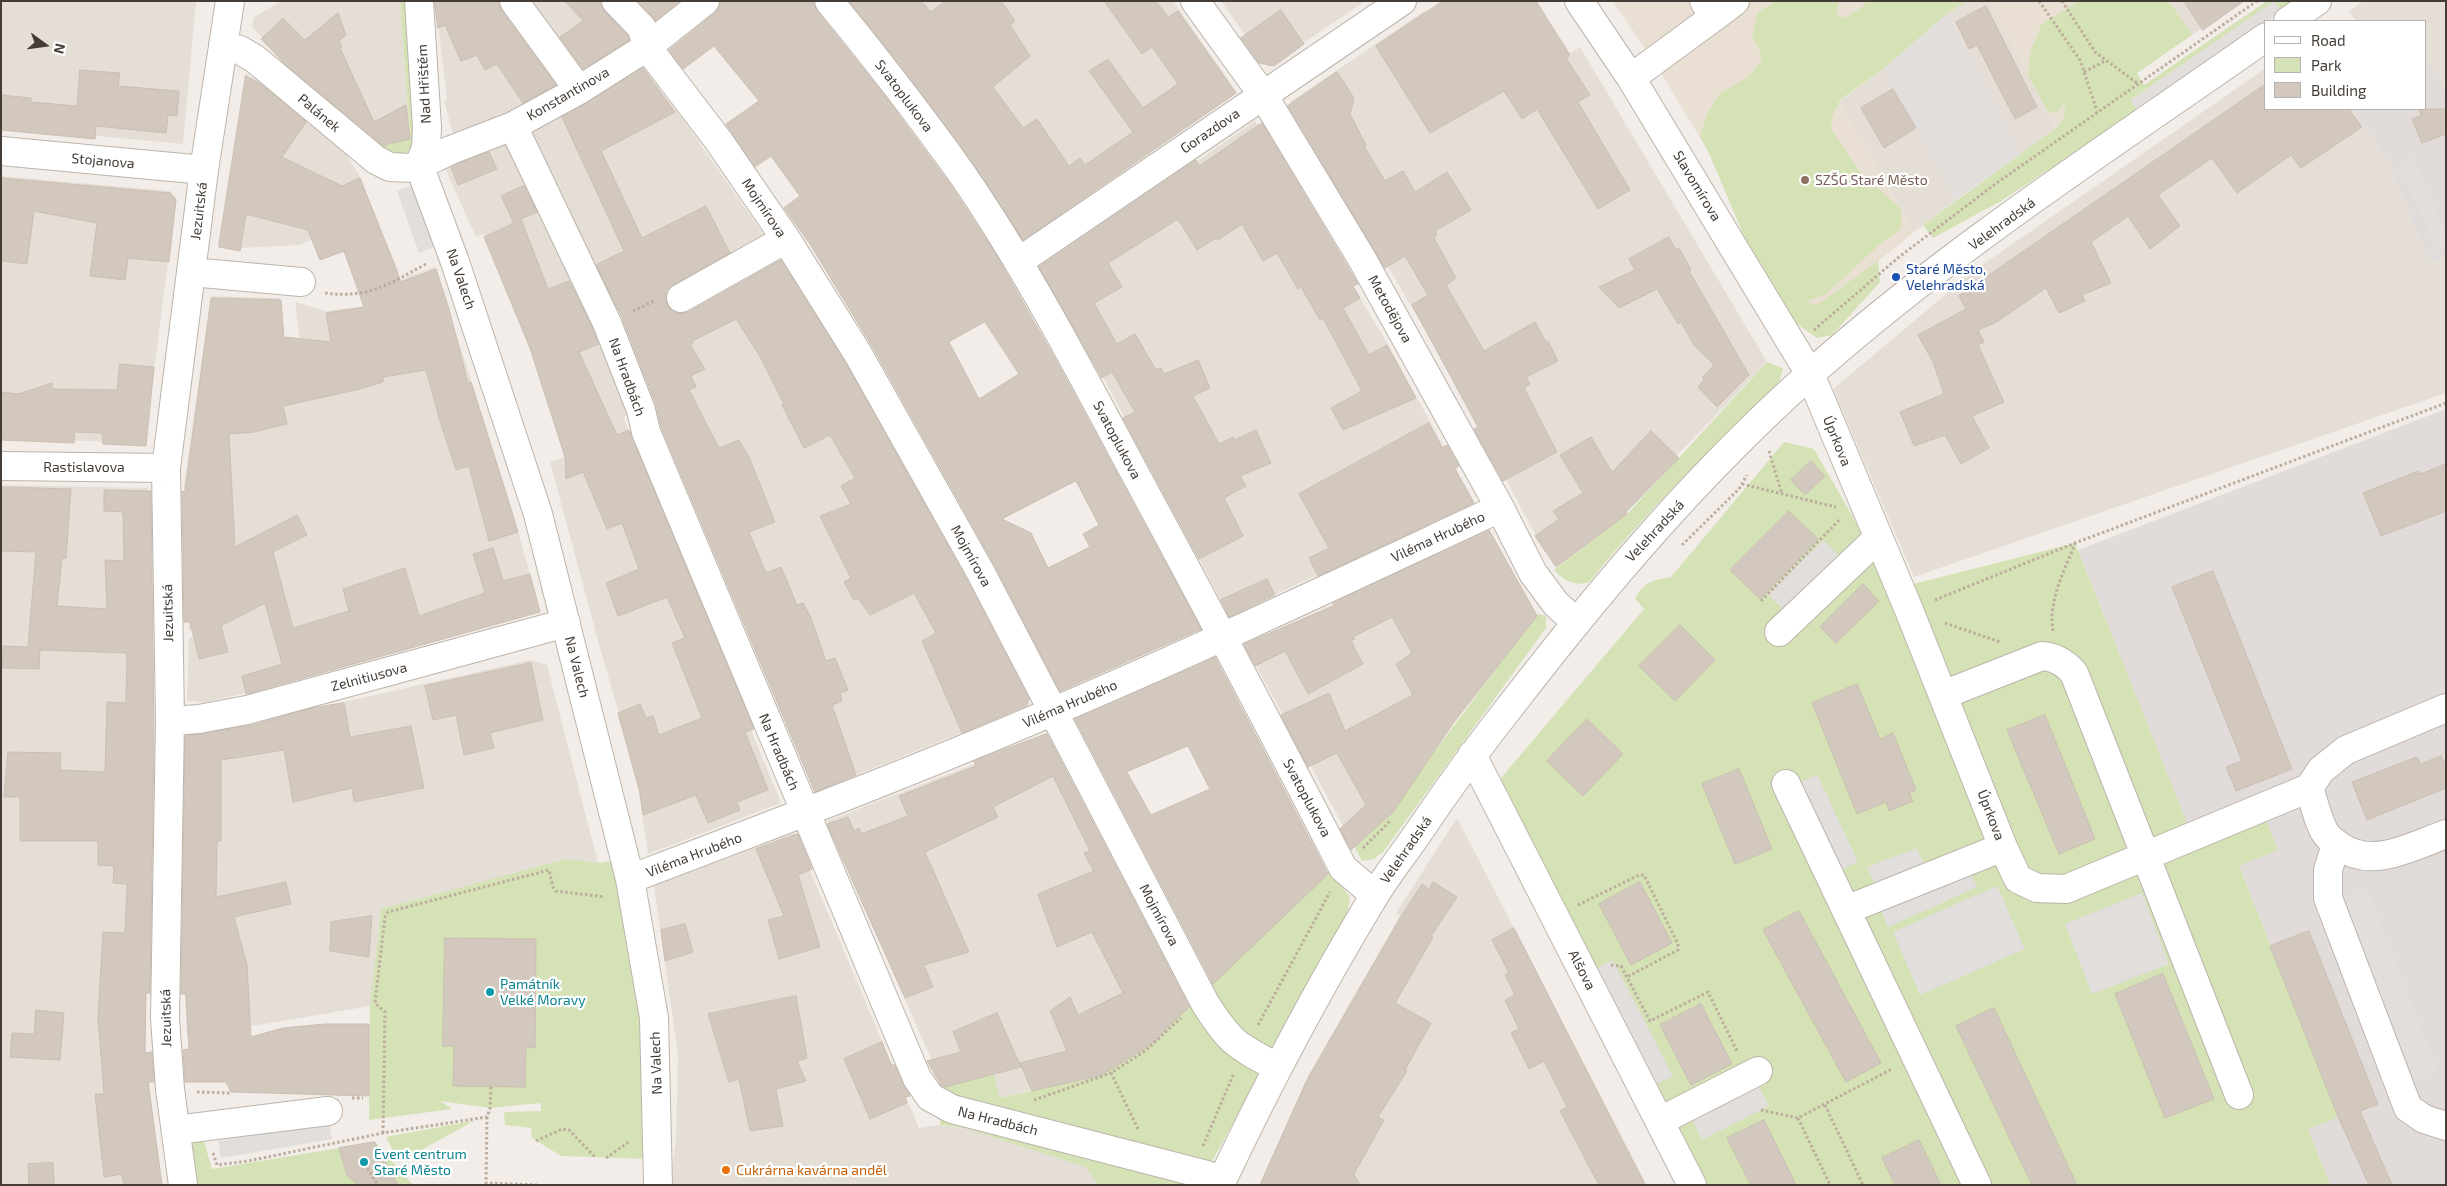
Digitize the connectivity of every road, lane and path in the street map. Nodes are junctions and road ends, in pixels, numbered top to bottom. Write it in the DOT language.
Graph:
graph roads {
  1 [pos="230,1"];
  2 [pos="419,1"];
  3 [pos="514,1"];
  4 [pos="616,1"];
  5 [pos="704,1"];
  6 [pos="829,1"];
  7 [pos="1195,1"];
  8 [pos="1402,1"];
  9 [pos="1578,1"];
  10 [pos="2039,1"];
  11 [pos="2062,1"];
  12 [pos="2317,1"];
  13 [pos="1718,6"];
  14 [pos="2289,20"];
  15 [pos="2264,38"];
  16 [pos="223,45"];
  17 [pos="647,47"];
  18 [pos="2105,61"];
  19 [pos="2084,72"];
  20 [pos="1631,78"];
  21 [pos="2137,83"];
  22 [pos="579,90"];
  23 [pos="1263,95"];
  24 [pos="2097,111"];
  25 [pos="513,126"];
  26 [pos="1,151"];
  27 [pos="419,165"];
  28 [pos="204,170"];
  29 [pos="786,239"];
  30 [pos="1018,262"];
  31 [pos="191,272"];
  32 [pos="301,282"];
  33 [pos="681,298"];
  34 [pos="607,323"];
  35 [pos="1810,374"];
  36 [pos="2446,403"];
  37 [pos="1766,443"];
  38 [pos="1,466"];
  39 [pos="166,468"];
  40 [pos="1742,484"];
  41 [pos="1782,494"];
  42 [pos="1839,507"];
  43 [pos="1500,508"];
  44 [pos="1842,517"];
  45 [pos="1877,538"];
  46 [pos="2075,544"];
  47 [pos="1761,601"];
  48 [pos="1909,610"];
  49 [pos="1576,622"];
  50 [pos="566,623"];
  51 [pos="1779,632"];
  52 [pos="1223,637"];
  53 [pos="2050,658"];
  54 [pos="1943,695"];
  55 [pos="2446,708"];
  56 [pos="1053,712"];
  57 [pos="170,721"];
  58 [pos="1472,756"];
  59 [pos="1786,784"];
  60 [pos="2309,788"];
  61 [pos="805,813"];
  62 [pos="2446,834"];
  63 [pos="2336,844"];
  64 [pos="2003,847"];
  65 [pos="2147,856"];
  66 [pos="631,885"];
  67 [pos="1375,895"];
  68 [pos="1572,908"];
  69 [pos="1846,910"];
  70 [pos="1603,965"];
  71 [pos="1627,977"];
  72 [pos="1187,1012"];
  73 [pos="1245,1050"];
  74 [pos="1737,1052"];
  75 [pos="1916,1056"];
  76 [pos="1278,1067"];
  77 [pos="1758,1071"];
  78 [pos="1111,1073"];
  79 [pos="490,1087"];
  80 [pos="2239,1095"];
  81 [pos="1025,1102"];
  82 [pos="1826,1105"];
  83 [pos="328,1110"];
  84 [pos="1761,1110"];
  85 [pos="487,1117"];
  86 [pos="1798,1118"];
  87 [pos="1660,1121"];
  88 [pos="2446,1126"];
  89 [pos="176,1130"];
  90 [pos="1140,1132"];
  91 [pos="383,1133"];
  92 [pos="638,1135"];
  93 [pos="536,1142"];
  94 [pos="211,1144"];
  95 [pos="595,1157"];
  96 [pos="606,1158"];
  97 [pos="362,1160"];
  98 [pos="1216,1180"];
  99 [pos="485,1184"];
  100 [pos="183,1185"];
  101 [pos="378,1185"];
  102 [pos="538,1185"];
  103 [pos="658,1185"];
  104 [pos="1692,1185"];
  105 [pos="1830,1185"];
  106 [pos="1863,1185"];
  107 [pos="1977,1185"];
  1 -- 16 [label="street, Jezuitská"];
  2 -- 27 [label="street, Nad Hřištěm"];
  3 -- 22 [label="street"];
  4 -- 17 [label="street, Mojmírova"];
  5 -- 17 [label="street, Konstantinova"];
  6 -- 30 [label="street, Svatoplukova"];
  7 -- 23 [label="street, Metodějova"];
  8 -- 23 [label="street, Gorazdova"];
  9 -- 20 [label="street, Slavomírova"];
  10 -- 19 [label="path"];
  11 -- 18 [label="path"];
  12 -- 14 [label="street"];
  13 -- 20 [label="street"];
  15 -- 35 [label="street, Velehradská"];
  16 -- 27 [label="street, Palánek"];
  16 -- 28 [label="street, Jezuitská"];
  17 -- 22 [label="street, Konstantinova"];
  17 -- 29 [label="street, Mojmírova"];
  18 -- 19 [label="path"];
  18 -- 21 [label="path"];
  19 -- 24 [label="path"];
  20 -- 35 [label="street, Slavomírova"];
  22 -- 25 [label="street, Konstantinova"];
  23 -- 30 [label="street, Gorazdova"];
  23 -- 43 [label="street, Metodějova"];
  25 -- 27 [label="street, Konstantinova"];
  25 -- 34 [label="street, Na Hradbách"];
  26 -- 28 [label="street, Stojanova"];
  27 -- 50 [label="street, Na Valech"];
  28 -- 31 [label="street, Jezuitská"];
  29 -- 33 [label="street"];
  29 -- 56 [label="street, Mojmírova"];
  30 -- 52 [label="street, Svatoplukova"];
  31 -- 32 [label="street"];
  31 -- 39 [label="street, Jezuitská"];
  33 -- 34 [label="path"];
  34 -- 61 [label="street, Na Hradbách"];
  35 -- 45 [label="street, Úprkova"];
  35 -- 49 [label="street, Velehradská"];
  36 -- 46 [label="path"];
  37 -- 41 [label="path"];
  38 -- 39 [label="street, Rastislavova"];
  39 -- 57 [label="street, Jezuitská"];
  40 -- 41 [label="path"];
  41 -- 42 [label="path"];
  43 -- 49 [label="street, Metodějova"];
  43 -- 52 [label="street, Viléma Hrubého"];
  44 -- 47 [label="path"];
  45 -- 48 [label="street, Úprkova"];
  45 -- 51 [label="street"];
  46 -- 48 [label="path"];
  46 -- 53 [label="path"];
  48 -- 53 [label="path"];
  48 -- 54 [label="street, Úprkova"];
  49 -- 58 [label="street, Velehradská"];
  50 -- 57 [label="street, Zelnitiusova"];
  50 -- 66 [label="street, Na Valech"];
  52 -- 56 [label="street, Viléma Hrubého"];
  52 -- 67 [label="street, Svatoplukova"];
  53 -- 54 [label="street"];
  53 -- 65 [label="street"];
  54 -- 64 [label="street, Úprkova"];
  55 -- 60 [label="street"];
  56 -- 61 [label="street, Viléma Hrubého"];
  56 -- 73 [label="street, Mojmírova"];
  57 -- 89 [label="street, Jezuitská"];
  58 -- 67 [label="street, Velehradská"];
  58 -- 87 [label="street, Alšova"];
  59 -- 69 [label="street"];
  60 -- 63 [label="street"];
  60 -- 65 [label="street"];
  61 -- 66 [label="street, Viléma Hrubého"];
  61 -- 98 [label="street, Na Hradbách"];
  62 -- 63 [label="street"];
  63 -- 88 [label="street"];
  64 -- 65 [label="street"];
  64 -- 69 [label="street, Úprkova"];
  65 -- 80 [label="street"];
  66 -- 91 [label="path"];
  66 -- 103 [label="street, Na Valech"];
  67 -- 76 [label="street, Velehradská"];
  68 -- 71 [label="path"];
  69 -- 75 [label="street"];
  70 -- 71 [label="path"];
  71 -- 74 [label="path"];
  72 -- 78 [label="path"];
  73 -- 76 [label="street, Mojmírova"];
  73 -- 98 [label="path"];
  75 -- 86 [label="path"];
  75 -- 107 [label="street"];
  76 -- 98 [label="street, Velehradská"];
  77 -- 87 [label="street"];
  78 -- 81 [label="path"];
  78 -- 90 [label="path"];
  79 -- 85 [label="path"];
  82 -- 106 [label="path"];
  83 -- 89 [label="street"];
  84 -- 86 [label="path"];
  85 -- 91 [label="path"];
  85 -- 99 [label="path"];
  86 -- 105 [label="path"];
  87 -- 104 [label="street, Alšova"];
  89 -- 100 [label="street, Jezuitská"];
  91 -- 94 [label="path"];
  92 -- 96 [label="path"];
  93 -- 95 [label="path"];
  97 -- 101 [label="path"];
  99 -- 102 [label="path"];
}
